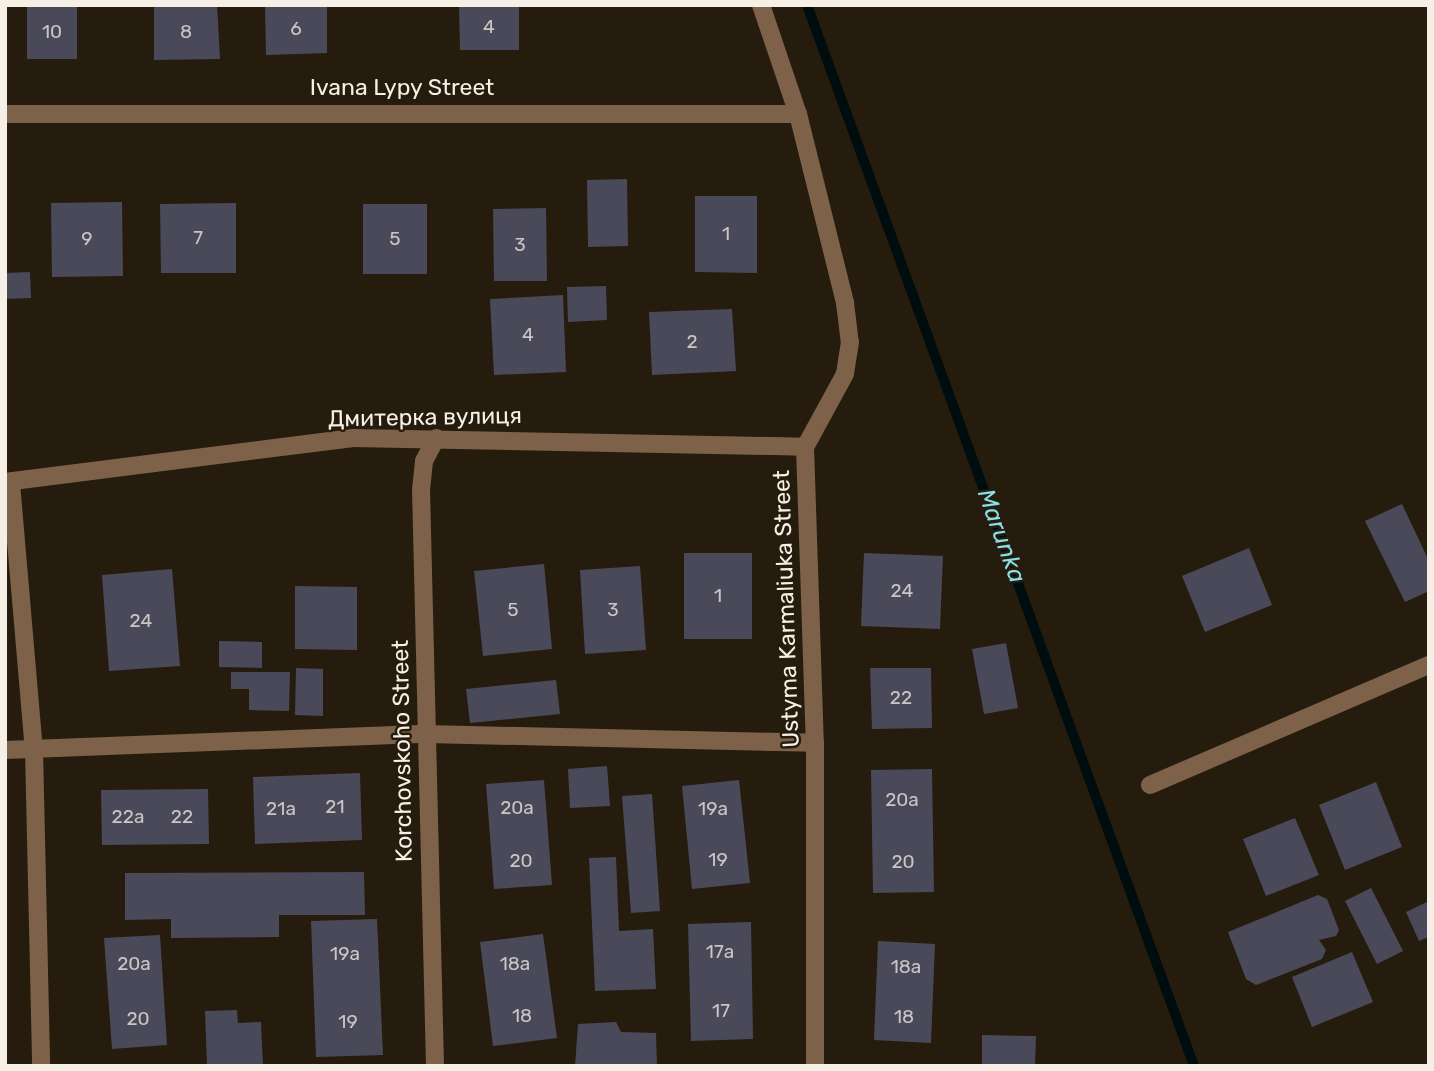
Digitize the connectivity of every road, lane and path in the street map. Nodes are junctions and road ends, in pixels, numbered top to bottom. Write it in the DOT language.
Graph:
graph roads {
  1 [pos="761,5"];
  2 [pos="5,114"];
  3 [pos="798,114"];
  4 [pos="436,438"];
  5 [pos="805,447"];
  6 [pos="8,482"];
  7 [pos="1429,665"];
  8 [pos="426,734"];
  9 [pos="815,743"];
  10 [pos="5,750"];
  11 [pos="34,750"];
  12 [pos="1150,785"];
  13 [pos="41,1066"];
  14 [pos="435,1066"];
  15 [pos="815,1066"];
  1 -- 3 [label="street, Ustyma Karmaliuka Street"];
  2 -- 3 [label="street, Ivana Lypy Street"];
  3 -- 5 [label="street, Ustyma Karmaliuka Street"];
  4 -- 5 [label="street, Дмитерка вулиця"];
  4 -- 6 [label="street, Дмитерка вулиця"];
  4 -- 8 [label="street, Korchovskoho Street"];
  5 -- 9 [label="street, Ustyma Karmaliuka Street"];
  6 -- 11 [label="street"];
  7 -- 12 [label="street"];
  8 -- 9 [label="street"];
  8 -- 11 [label="street"];
  8 -- 14 [label="street, Korchovskoho Street"];
  9 -- 15 [label="street, Ustyma Karmaliuka Street"];
  10 -- 11 [label="street"];
  11 -- 13 [label="street"];
}
